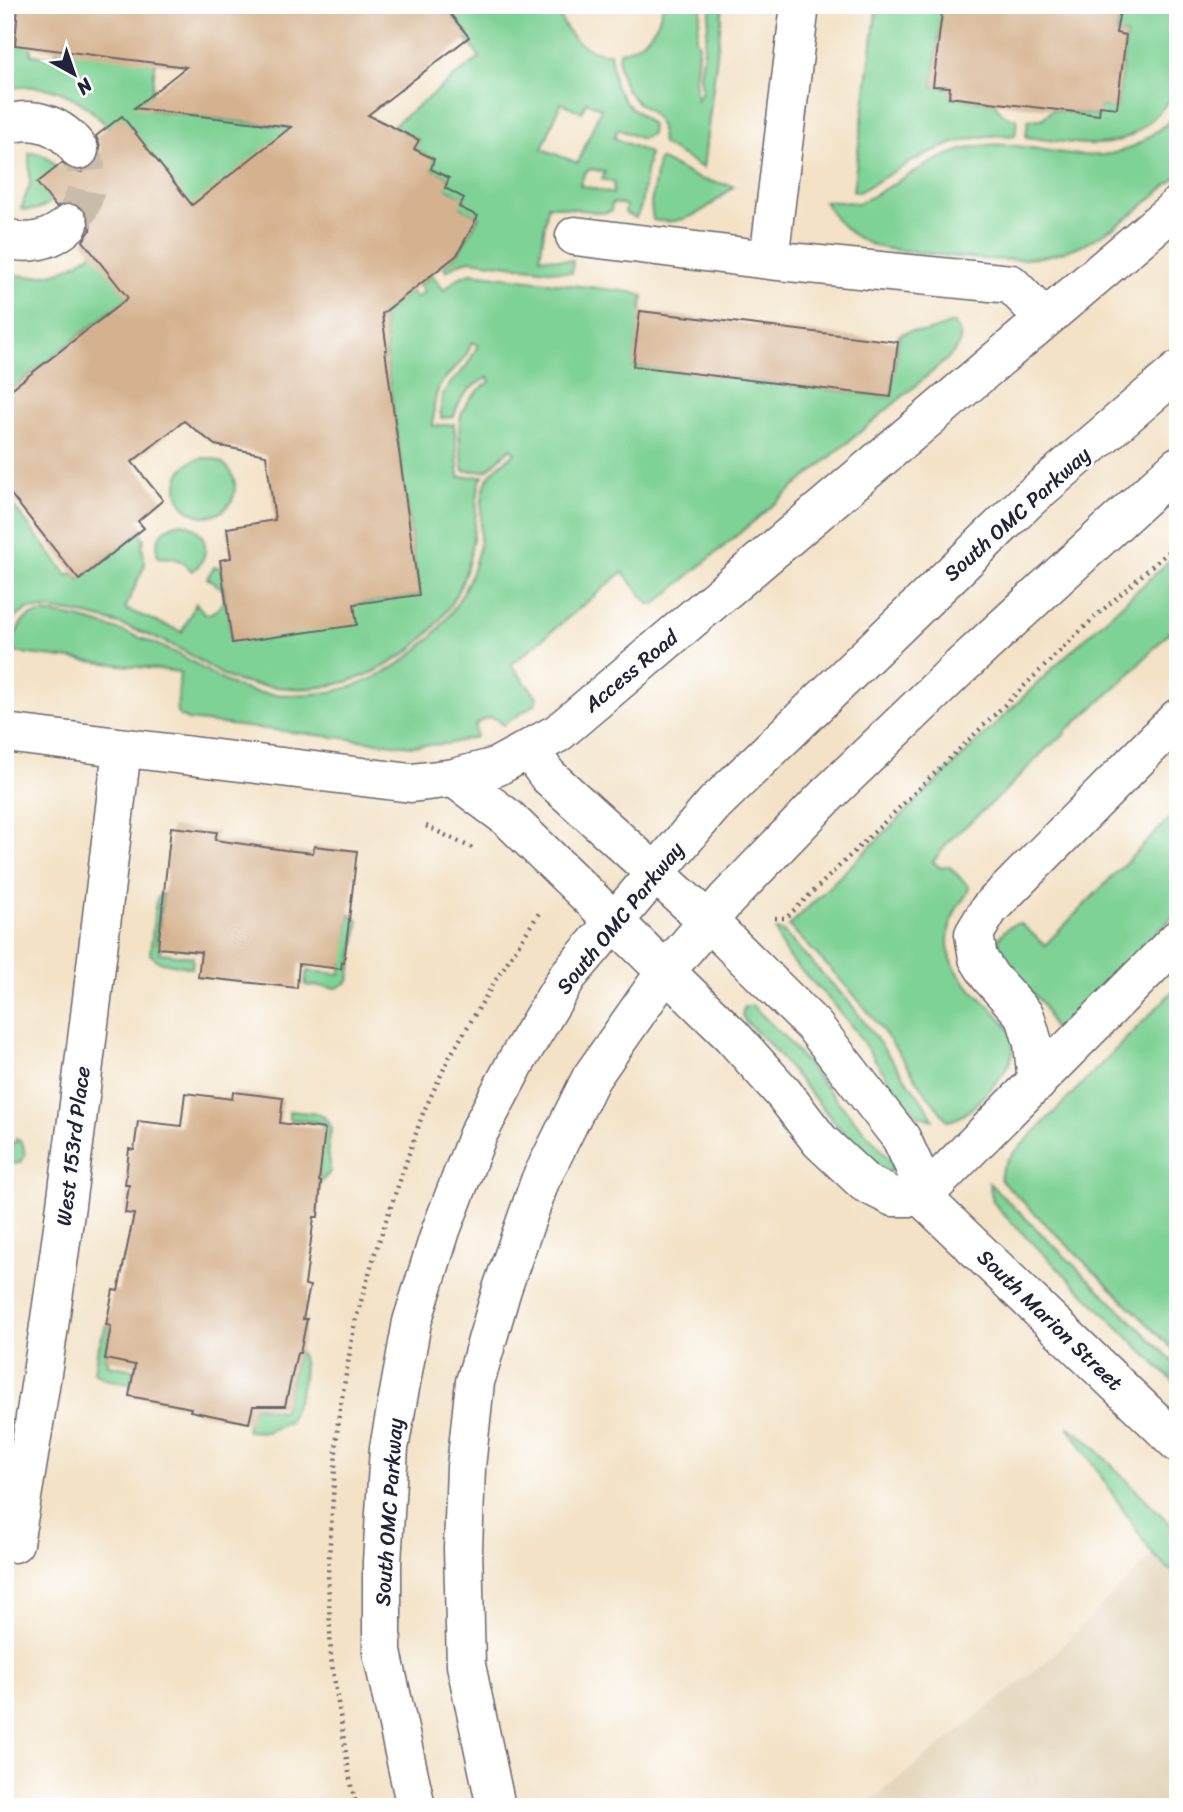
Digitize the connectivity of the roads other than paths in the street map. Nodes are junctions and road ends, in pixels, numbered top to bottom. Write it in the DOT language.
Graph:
graph roads {
  1 [pos="800,5"];
  2 [pos="5,125"];
  3 [pos="79,150"];
  4 [pos="1178,206"];
  5 [pos="69,224"];
  6 [pos="575,236"];
  7 [pos="5,237"];
  8 [pos="769,260"];
  9 [pos="1045,319"];
  10 [pos="1178,371"];
  11 [pos="1178,466"];
  12 [pos="1178,718"];
  13 [pos="5,733"];
  14 [pos="122,748"];
  15 [pos="528,750"];
  16 [pos="454,778"];
  17 [pos="655,873"];
  18 [pos="708,920"];
  19 [pos="615,921"];
  20 [pos="1178,939"];
  21 [pos="666,971"];
  22 [pos="1037,1083"];
  23 [pos="922,1197"];
  24 [pos="1178,1443"];
  25 [pos="13,1543"];
  26 [pos="416,1807"];
  27 [pos="496,1807"];
  1 -- 8 [label="street"];
  2 -- 3 [label="street"];
  4 -- 9 [label="street, Access Road"];
  5 -- 7 [label="street"];
  6 -- 8 [label="street"];
  8 -- 9 [label="street"];
  9 -- 15 [label="street, Access Road"];
  10 -- 17 [label="street, South OMC Parkway"];
  11 -- 18 [label="street"];
  12 -- 22 [label="street"];
  13 -- 14 [label="street, Access Road"];
  14 -- 16 [label="street, Access Road"];
  14 -- 25 [label="street, West 153rd Place"];
  15 -- 16 [label="street, Access Road"];
  15 -- 17 [label="street"];
  16 -- 19 [label="street"];
  17 -- 18 [label="street"];
  17 -- 19 [label="street, South OMC Parkway"];
  18 -- 21 [label="street"];
  18 -- 23 [label="street"];
  19 -- 21 [label="street"];
  19 -- 26 [label="street, South OMC Parkway"];
  20 -- 22 [label="street"];
  21 -- 23 [label="street"];
  21 -- 27 [label="street"];
  22 -- 23 [label="street"];
  23 -- 24 [label="street, South Marion Street"];
}
